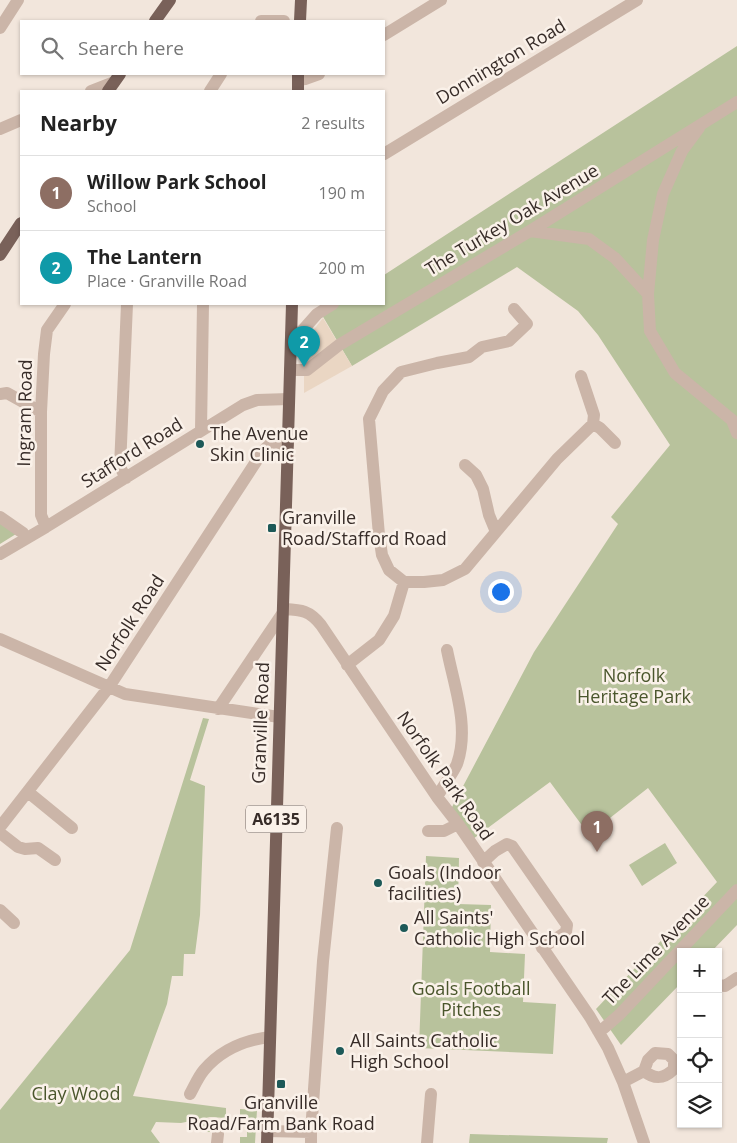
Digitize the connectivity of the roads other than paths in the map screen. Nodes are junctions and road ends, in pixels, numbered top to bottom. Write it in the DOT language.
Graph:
graph roads {
  1 [pos="18,0"];
  2 [pos="170,0"];
  3 [pos="301,0"];
  4 [pos="441,0"];
  5 [pos="637,0"];
  6 [pos="156,20"];
  7 [pos="300,20"];
  8 [pos="0,28"];
  9 [pos="385,34"];
  10 [pos="220,75"];
  11 [pos="316,75"];
  12 [pos="114,82"];
  13 [pos="298,82"];
  14 [pos="94,90"];
  15 [pos="211,90"];
  16 [pos="737,102"];
  17 [pos="20,120"];
  18 [pos="702,122"];
  19 [pos="0,128"];
  20 [pos="385,153"];
  21 [pos="20,225"];
  22 [pos="530,231"];
  23 [pos="0,255"];
  24 [pos="648,294"];
  25 [pos="64,305"];
  26 [pos="128,305"];
  27 [pos="203,305"];
  28 [pos="292,305"];
  29 [pos="331,305"];
  30 [pos="514,309"];
  31 [pos="291,334"];
  32 [pos="290,370"];
  33 [pos="581,376"];
  34 [pos="0,394"];
  35 [pos="288,399"];
  36 [pos="41,412"];
  37 [pos="593,424"];
  38 [pos="201,430"];
  39 [pos="737,433"];
  40 [pos="615,443"];
  41 [pos="288,444"];
  42 [pos="465,465"];
  43 [pos="126,478"];
  44 [pos="0,518"];
  45 [pos="46,527"];
  46 [pos="496,532"];
  47 [pos="26,538"];
  48 [pos="0,554"];
  49 [pos="404,582"];
  50 [pos="282,612"];
  51 [pos="0,639"];
  52 [pos="447,650"];
  53 [pos="347,665"];
  54 [pos="109,687"];
  55 [pos="218,709"];
  56 [pos="279,717"];
  57 [pos="28,792"];
  58 [pos="437,797"];
  59 [pos="458,824"];
  60 [pos="0,828"];
  61 [pos="72,828"];
  62 [pos="337,828"];
  63 [pos="428,831"];
  64 [pos="0,833"];
  65 [pos="55,860"];
  66 [pos="483,862"];
  67 [pos="737,890"];
  68 [pos="0,910"];
  69 [pos="14,923"];
  70 [pos="542,948"];
  71 [pos="737,978"];
  72 [pos="722,987"];
  73 [pos="598,1031"];
  74 [pos="270,1037"];
  75 [pos="644,1071"];
  76 [pos="623,1082"];
  77 [pos="190,1094"];
  78 [pos="431,1094"];
  79 [pos="267,1137"];
  80 [pos="311,1138"];
  81 [pos="427,1143"];
  82 [pos="644,1143"];
  1 -- 8 [label="street"];
  2 -- 6 [label="main road"];
  3 -- 7 [label="main road"];
  4 -- 9 [label="street"];
  5 -- 20 [label="street, Donnington Road"];
  10 -- 15 [label="street"];
  11 -- 13 [label="street"];
  12 -- 14 [label="street"];
  16 -- 18 [label="street, The Turkey Oak Avenue"];
  17 -- 19 [label="street"];
  18 -- 22 [label="street, The Turkey Oak Avenue"];
  18 -- 24 [label="street"];
  21 -- 23 [label="main road"];
  22 -- 24 [label="street"];
  22 -- 32 [label="street, The Turkey Oak Avenue"];
  24 -- 39 [label="street"];
  25 -- 36 [label="street, Ingram Road"];
  26 -- 43 [label="street"];
  27 -- 38 [label="street"];
  28 -- 31 [label="main road, Granville Road / A6135"];
  29 -- 31 [label="street"];
  30 -- 49 [label="street"];
  31 -- 32 [label="main road, Granville Road / A6135"];
  32 -- 35 [label="main road, Granville Road / A6135"];
  33 -- 37 [label="street"];
  34 -- 36 [label="street"];
  35 -- 38 [label="street, Stafford Road"];
  35 -- 41 [label="main road, Granville Road / A6135"];
  36 -- 45 [label="street, Ingram Road"];
  37 -- 40 [label="street"];
  37 -- 46 [label="street"];
  38 -- 43 [label="street, Stafford Road"];
  41 -- 50 [label="main road, Granville Road / A6135"];
  41 -- 54 [label="street, Norfolk Road"];
  42 -- 46 [label="street"];
  43 -- 45 [label="street, Stafford Road"];
  44 -- 47 [label="street"];
  45 -- 47 [label="street, Stafford Road"];
  46 -- 49 [label="street"];
  47 -- 48 [label="street, Stafford Road"];
  49 -- 53 [label="street"];
  50 -- 53 [label="street, Norfolk Park Road"];
  50 -- 55 [label="street"];
  50 -- 56 [label="main road, Granville Road / A6135"];
  51 -- 54 [label="street"];
  52 -- 58 [label="street"];
  53 -- 58 [label="street, Norfolk Park Road"];
  54 -- 55 [label="street"];
  54 -- 57 [label="street, Norfolk Road"];
  55 -- 56 [label="street"];
  56 -- 74 [label="main road, Granville Road / A6135"];
  57 -- 60 [label="street, Norfolk Road"];
  57 -- 61 [label="street"];
  58 -- 59 [label="street, Norfolk Park Road"];
  59 -- 63 [label="street"];
  59 -- 66 [label="street, Norfolk Park Road"];
  62 -- 80 [label="street"];
  64 -- 65 [label="street"];
  66 -- 70 [label="street, Norfolk Park Road"];
  66 -- 70 [label="street"];
  67 -- 73 [label="street, The Lime Avenue"];
  68 -- 69 [label="street"];
  70 -- 73 [label="street, Norfolk Park Road"];
  71 -- 72 [label="street"];
  73 -- 76 [label="street, Norfolk Park Road"];
  74 -- 77 [label="street"];
  74 -- 79 [label="main road, Granville Road / A6135"];
  75 -- 76 [label="street"];
  76 -- 82 [label="street, Norfolk Park Road"];
  78 -- 81 [label="street"];
  79 -- 80 [label="street"];
}
